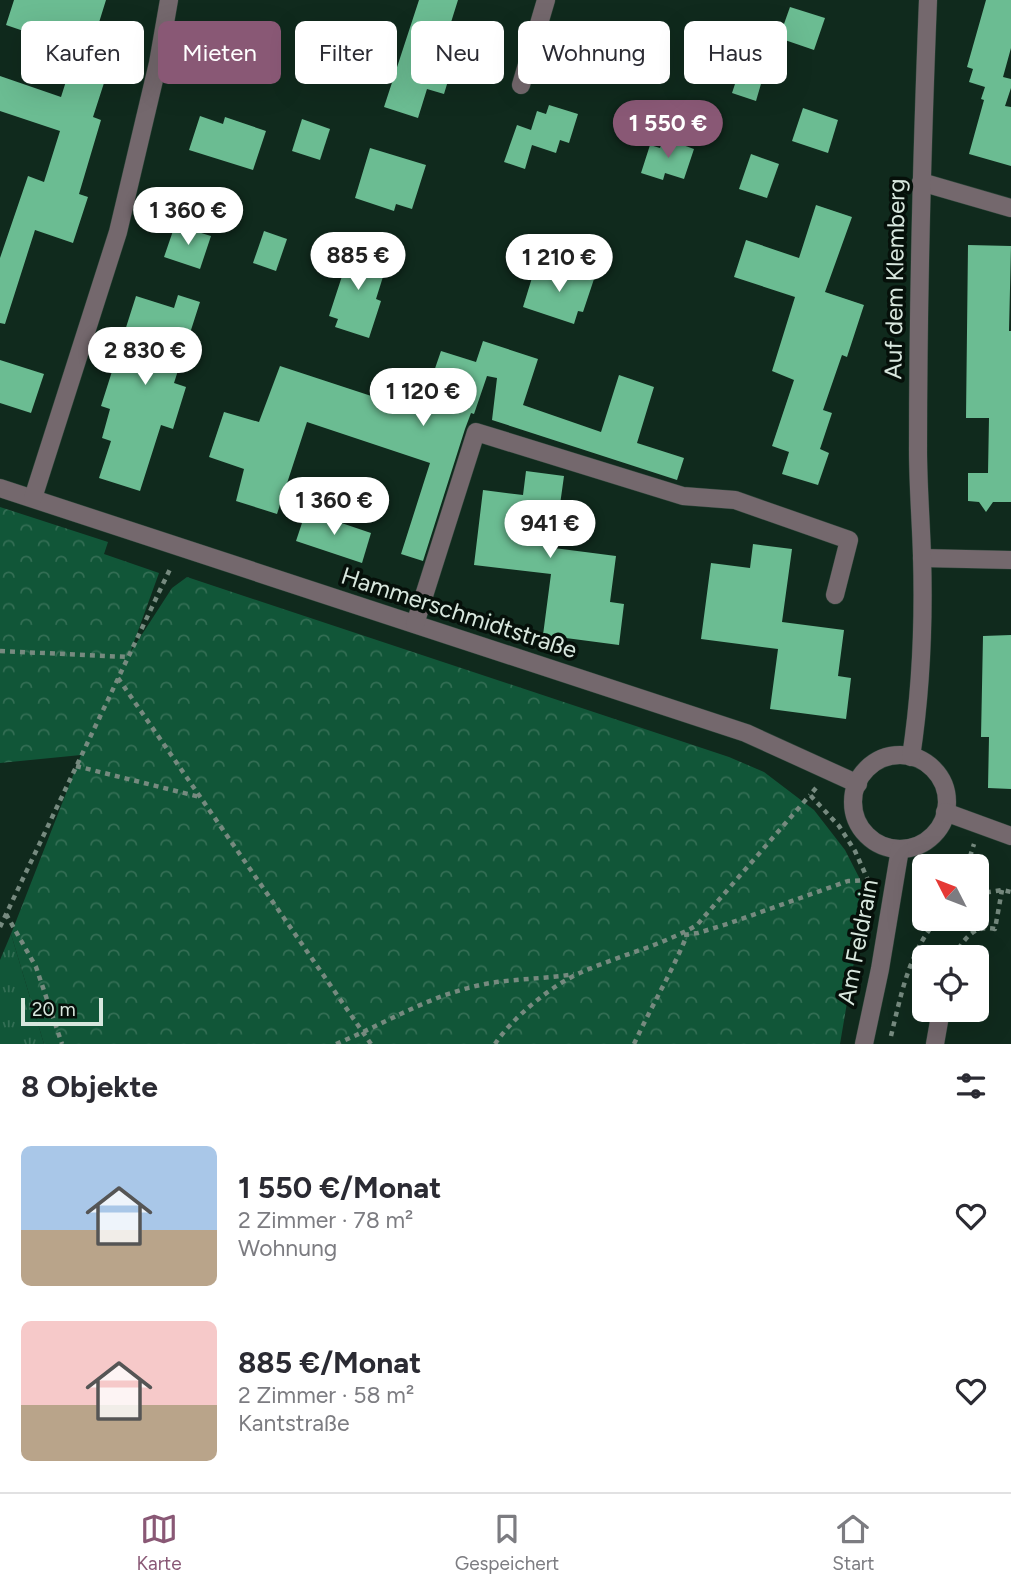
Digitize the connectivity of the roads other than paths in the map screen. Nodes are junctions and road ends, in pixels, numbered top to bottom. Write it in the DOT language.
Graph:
graph roads {
  1 [pos="169,0"];
  2 [pos="546,0"];
  3 [pos="928,0"];
  4 [pos="521,85"];
  5 [pos="921,182"];
  6 [pos="1011,208"];
  7 [pos="0,488"];
  8 [pos="33,498"];
  9 [pos="922,558"];
  10 [pos="1011,560"];
  11 [pos="835,595"];
  12 [pos="415,624"];
  13 [pos="911,757"];
  14 [pos="858,784"];
  15 [pos="945,812"];
  16 [pos="1011,836"];
  17 [pos="900,849"];
  18 [pos="939,1022"];
  19 [pos="864,1044"];
  20 [pos="935,1044"];
  1 -- 8 [label="street"];
  2 -- 4 [label="street"];
  3 -- 5 [label="street, Auf dem Klemberg"];
  5 -- 6 [label="street"];
  5 -- 9 [label="street, Auf dem Klemberg"];
  7 -- 8 [label="street, Hammerschmidtstraße"];
  8 -- 12 [label="street, Hammerschmidtstraße"];
  9 -- 10 [label="street"];
  9 -- 13 [label="street, Auf dem Klemberg"];
  11 -- 12 [label="street"];
  12 -- 14 [label="street, Hammerschmidtstraße"];
  13 -- 14 [label="street"];
  13 -- 15 [label="street"];
  14 -- 17 [label="street"];
  15 -- 16 [label="street"];
  15 -- 17 [label="street"];
  17 -- 19 [label="street, Am Feldrain"];
  18 -- 20 [label="street"];
}
